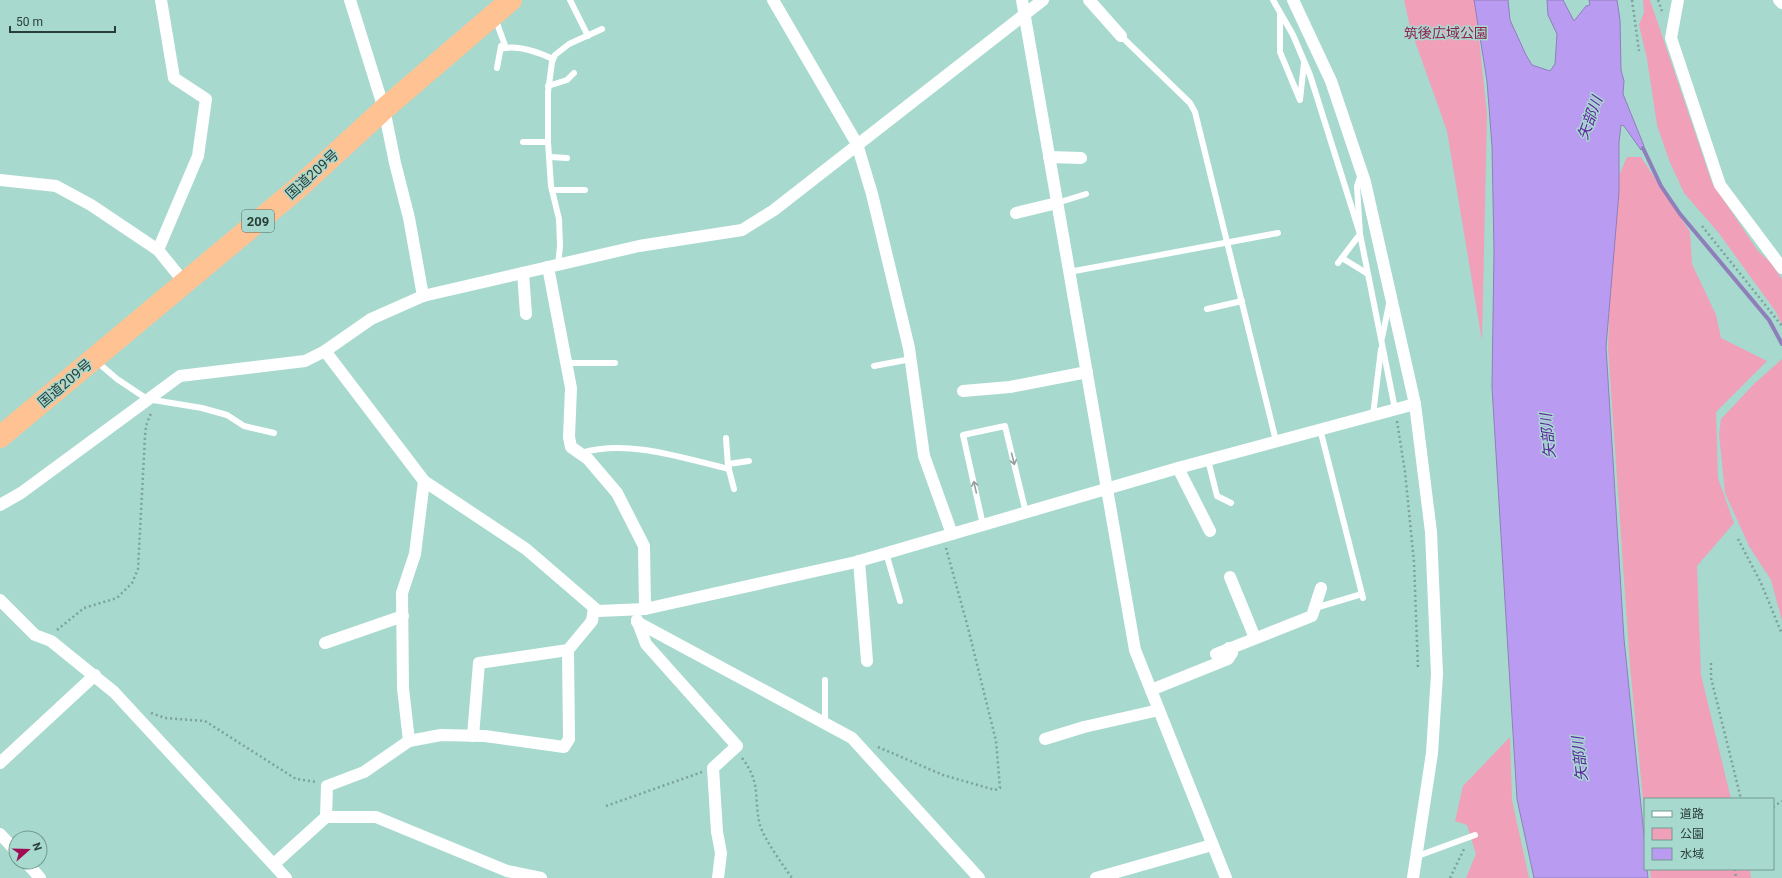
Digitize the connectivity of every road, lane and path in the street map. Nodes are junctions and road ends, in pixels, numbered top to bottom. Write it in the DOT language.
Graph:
graph roads {
  1 [pos="161,0"];
  2 [pos="350,0"];
  3 [pos="570,0"];
  4 [pos="773,0"];
  5 [pos="1022,0"];
  6 [pos="1043,0"];
  7 [pos="1089,0"];
  8 [pos="1273,0"];
  9 [pos="1293,0"];
  10 [pos="1632,0"];
  11 [pos="1678,0"];
  12 [pos="1779,0"];
  13 [pos="1782,3"];
  14 [pos="499,7"];
  15 [pos="1280,12"];
  16 [pos="1024,15"];
  17 [pos="602,30"];
  18 [pos="588,36"];
  19 [pos="1121,36"];
  20 [pos="503,48"];
  21 [pos="1639,51"];
  22 [pos="553,59"];
  23 [pos="1304,62"];
  24 [pos="497,68"];
  25 [pos="574,73"];
  26 [pos="548,86"];
  27 [pos="384,109"];
  28 [pos="522,142"];
  29 [pos="548,142"];
  30 [pos="857,144"];
  31 [pos="550,157"];
  32 [pos="1049,157"];
  33 [pos="566,158"];
  34 [pos="1081,158"];
  35 [pos="1362,172"];
  36 [pos="0,180"];
  37 [pos="552,190"];
  38 [pos="585,190"];
  39 [pos="1086,194"];
  40 [pos="1057,203"];
  41 [pos="1016,213"];
  42 [pos="1702,226"];
  43 [pos="1278,233"];
  44 [pos="1360,234"];
  45 [pos="1228,241"];
  46 [pos="158,250"];
  47 [pos="553,266"];
  48 [pos="1782,268"];
  49 [pos="1069,272"];
  50 [pos="523,273"];
  51 [pos="1368,274"];
  52 [pos="184,282"];
  53 [pos="423,296"];
  54 [pos="1391,296"];
  55 [pos="1242,301"];
  56 [pos="1207,309"];
  57 [pos="526,314"];
  58 [pos="1782,326"];
  59 [pos="1382,342"];
  60 [pos="326,351"];
  61 [pos="93,358"];
  62 [pos="911,359"];
  63 [pos="567,363"];
  64 [pos="615,363"];
  65 [pos="874,366"];
  66 [pos="1087,372"];
  67 [pos="963,392"];
  68 [pos="152,400"];
  69 [pos="1415,404"];
  70 [pos="1395,409"];
  71 [pos="1373,415"];
  72 [pos="1320,430"];
  73 [pos="274,433"];
  74 [pos="0,436"];
  75 [pos="726,438"];
  76 [pos="1276,442"];
  77 [pos="580,454"];
  78 [pos="1208,460"];
  79 [pos="748,462"];
  80 [pos="728,466"];
  81 [pos="1178,468"];
  82 [pos="424,481"];
  83 [pos="734,489"];
  84 [pos="1108,490"];
  85 [pos="1230,503"];
  86 [pos="0,505"];
  87 [pos="1026,513"];
  88 [pos="983,525"];
  89 [pos="1210,531"];
  90 [pos="947,535"];
  91 [pos="1738,539"];
  92 [pos="886,553"];
  93 [pos="859,561"];
  94 [pos="1230,577"];
  95 [pos="1321,588"];
  96 [pos="0,600"];
  97 [pos="900,601"];
  98 [pos="594,608"];
  99 [pos="1315,608"];
  100 [pos="632,609"];
  101 [pos="645,609"];
  102 [pos="403,616"];
  103 [pos="638,622"];
  104 [pos="1782,634"];
  105 [pos="1255,638"];
  106 [pos="45,639"];
  107 [pos="326,643"];
  108 [pos="1229,648"];
  109 [pos="568,650"];
  110 [pos="1216,654"];
  111 [pos="868,661"];
  112 [pos="1711,662"];
  113 [pos="1418,669"];
  114 [pos="95,675"];
  115 [pos="825,680"];
  116 [pos="1151,690"];
  117 [pos="1159,710"];
  118 [pos="149,712"];
  119 [pos="825,723"];
  120 [pos="473,736"];
  121 [pos="852,738"];
  122 [pos="1045,739"];
  123 [pos="409,741"];
  124 [pos="735,748"];
  125 [pos="0,763"];
  126 [pos="713,768"];
  127 [pos="327,786"];
  128 [pos="1741,798"];
  129 [pos="606,806"];
  130 [pos="326,817"];
  131 [pos="0,834"];
  132 [pos="1473,836"];
  133 [pos="8,843"];
  134 [pos="1212,845"];
  135 [pos="1415,857"];
  136 [pos="274,864"];
  137 [pos="33,870"];
  138 [pos="40,878"];
  139 [pos="286,878"];
  140 [pos="541,878"];
  141 [pos="718,878"];
  142 [pos="792,878"];
  143 [pos="979,878"];
  144 [pos="1096,878"];
  145 [pos="1226,878"];
  146 [pos="1413,878"];
  147 [pos="1450,878"];
  1 -- 46 [label="street"];
  2 -- 27 [label="street"];
  3 -- 18 [label="lane"];
  4 -- 30 [label="street"];
  5 -- 16 [label="street"];
  6 -- 16 [label="street"];
  7 -- 19 [label="street"];
  8 -- 15 [label="lane"];
  9 -- 35 [label="street"];
  10 -- 21 [label="path"];
  11 -- 48 [label="street"];
  12 -- 13 [label="street"];
  14 -- 20 [label="lane"];
  14 -- 27 [label="highway, 国道209号 / 209"];
  15 -- 23 [label="lane"];
  15 -- 23 [label="lane"];
  16 -- 30 [label="street"];
  16 -- 32 [label="street"];
  17 -- 18 [label="lane"];
  18 -- 22 [label="lane"];
  19 -- 45 [label="lane"];
  20 -- 22 [label="lane"];
  20 -- 24 [label="lane"];
  22 -- 26 [label="lane"];
  23 -- 44 [label="lane"];
  25 -- 26 [label="lane"];
  26 -- 29 [label="lane"];
  27 -- 52 [label="highway, 国道209号 / 209"];
  27 -- 53 [label="street"];
  28 -- 29 [label="lane"];
  29 -- 31 [label="lane"];
  30 -- 47 [label="street"];
  30 -- 62 [label="street"];
  31 -- 33 [label="lane"];
  31 -- 37 [label="lane"];
  32 -- 34 [label="street"];
  32 -- 40 [label="street"];
  35 -- 44 [label="lane"];
  35 -- 54 [label="street"];
  36 -- 46 [label="street"];
  37 -- 38 [label="lane"];
  37 -- 47 [label="lane"];
  39 -- 40 [label="lane"];
  40 -- 41 [label="street"];
  40 -- 49 [label="street"];
  42 -- 58 [label="path"];
  43 -- 45 [label="lane"];
  44 -- 51 [label="lane"];
  44 -- 51 [label="lane"];
  45 -- 49 [label="lane"];
  45 -- 55 [label="lane"];
  46 -- 52 [label="street"];
  47 -- 50 [label="street"];
  47 -- 63 [label="street"];
  49 -- 66 [label="street"];
  50 -- 53 [label="street"];
  50 -- 57 [label="street"];
  51 -- 59 [label="lane"];
  52 -- 61 [label="highway, 国道209号 / 209"];
  53 -- 60 [label="street"];
  54 -- 59 [label="lane"];
  54 -- 69 [label="street"];
  55 -- 56 [label="lane"];
  55 -- 76 [label="lane"];
  59 -- 70 [label="lane"];
  59 -- 71 [label="lane"];
  60 -- 68 [label="street"];
  60 -- 82 [label="street"];
  61 -- 68 [label="lane"];
  61 -- 74 [label="highway, 国道209号 / 209"];
  62 -- 65 [label="lane"];
  62 -- 90 [label="street"];
  63 -- 64 [label="lane"];
  63 -- 77 [label="street"];
  66 -- 67 [label="street"];
  66 -- 84 [label="street"];
  68 -- 73 [label="lane"];
  68 -- 86 [label="street"];
  68 -- 106 [label="path"];
  69 -- 70 [label="street"];
  69 -- 135 [label="street"];
  70 -- 71 [label="street"];
  70 -- 113 [label="path"];
  71 -- 72 [label="street"];
  72 -- 76 [label="street"];
  72 -- 99 [label="lane"];
  75 -- 80 [label="lane"];
  76 -- 78 [label="street"];
  77 -- 80 [label="lane"];
  77 -- 101 [label="street"];
  78 -- 81 [label="street"];
  78 -- 85 [label="lane"];
  79 -- 80 [label="lane"];
  80 -- 83 [label="lane"];
  81 -- 84 [label="street"];
  81 -- 89 [label="street"];
  82 -- 98 [label="street"];
  82 -- 102 [label="street"];
  84 -- 87 [label="street"];
  84 -- 116 [label="street"];
  87 -- 88 [label="street"];
  88 -- 87 [label="lane, one-way"];
  88 -- 90 [label="street"];
  90 -- 92 [label="street"];
  90 -- 121 [label="path"];
  91 -- 104 [label="path"];
  92 -- 93 [label="street"];
  92 -- 97 [label="lane"];
  93 -- 101 [label="street"];
  93 -- 111 [label="street"];
  94 -- 105 [label="street"];
  95 -- 99 [label="street"];
  96 -- 106 [label="street"];
  98 -- 100 [label="street"];
  98 -- 109 [label="street"];
  99 -- 105 [label="street"];
  100 -- 101 [label="street"];
  100 -- 103 [label="street"];
  102 -- 107 [label="street"];
  102 -- 123 [label="street"];
  103 -- 119 [label="street"];
  103 -- 124 [label="street"];
  105 -- 108 [label="street"];
  106 -- 114 [label="street"];
  108 -- 110 [label="street"];
  108 -- 116 [label="street"];
  109 -- 120 [label="street"];
  109 -- 120 [label="street"];
  112 -- 128 [label="path"];
  114 -- 125 [label="street"];
  114 -- 136 [label="street"];
  115 -- 119 [label="lane"];
  116 -- 117 [label="street"];
  117 -- 122 [label="street"];
  117 -- 134 [label="street"];
  118 -- 127 [label="path"];
  119 -- 121 [label="street"];
  120 -- 123 [label="street"];
  121 -- 143 [label="street"];
  123 -- 127 [label="street"];
  124 -- 126 [label="street"];
  124 -- 142 [label="path"];
  126 -- 129 [label="path"];
  126 -- 141 [label="street"];
  127 -- 130 [label="street"];
  130 -- 136 [label="street"];
  130 -- 140 [label="street"];
  131 -- 133 [label="street"];
  132 -- 135 [label="lane"];
  132 -- 147 [label="path"];
  134 -- 144 [label="street"];
  134 -- 145 [label="street"];
  135 -- 146 [label="street"];
  136 -- 139 [label="street"];
  137 -- 138 [label="street"];
}
